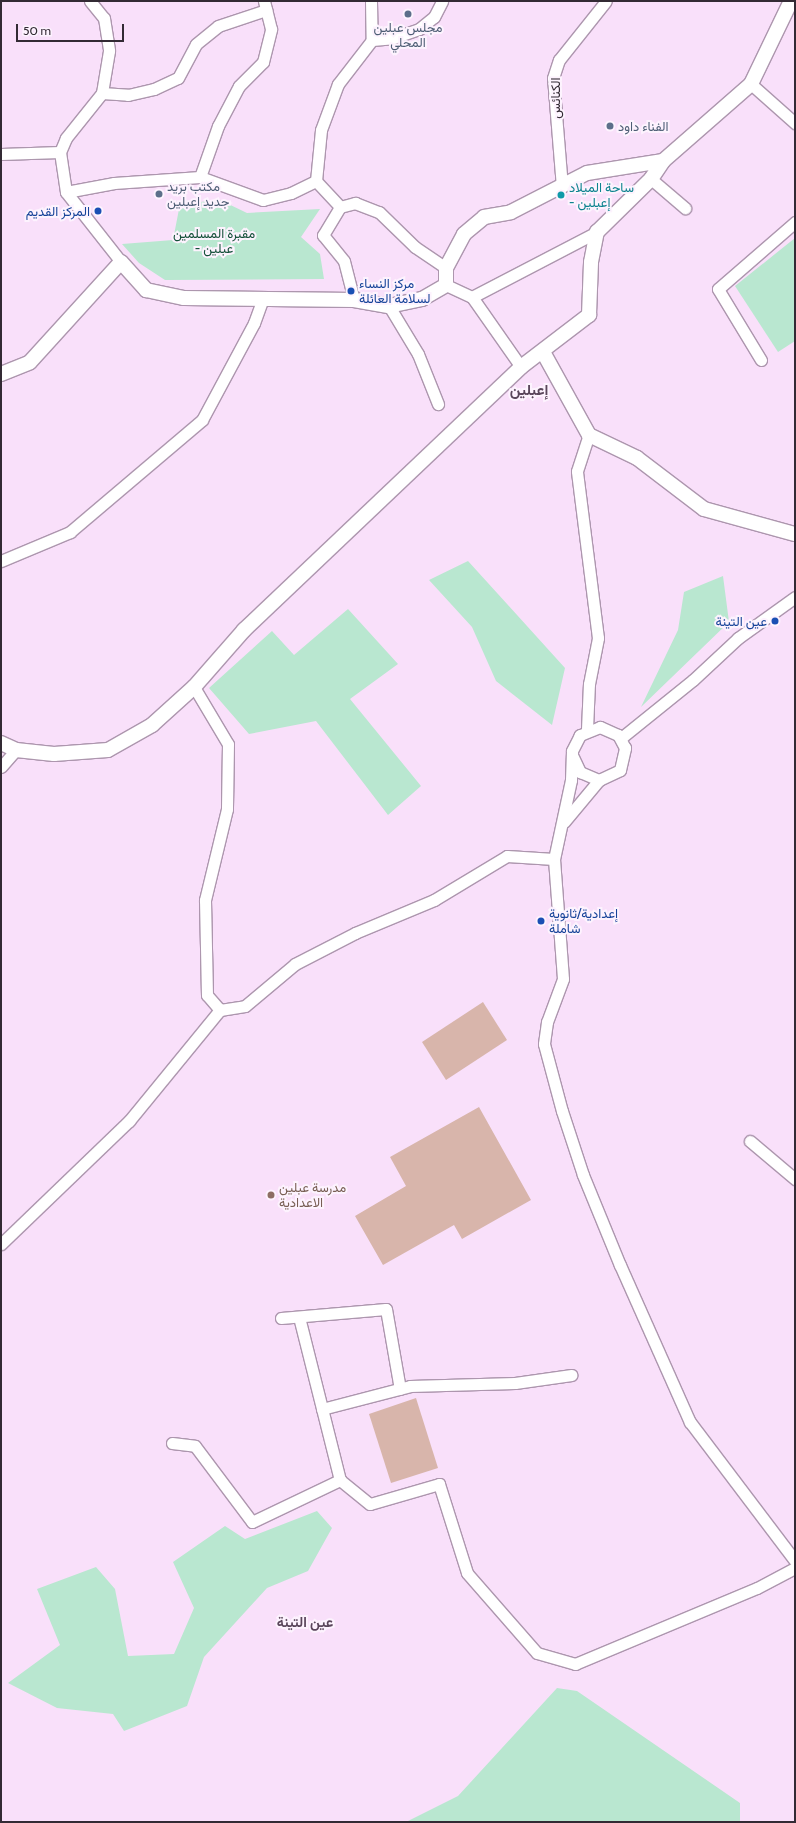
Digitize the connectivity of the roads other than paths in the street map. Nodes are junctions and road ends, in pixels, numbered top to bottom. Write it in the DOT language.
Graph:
graph roads {
  1 [pos="90,1"];
  2 [pos="371,1"];
  3 [pos="442,1"];
  4 [pos="606,1"];
  5 [pos="791,1"];
  6 [pos="265,5"];
  7 [pos="372,40"];
  8 [pos="751,84"];
  9 [pos="102,93"];
  10 [pos="795,123"];
  11 [pos="60,152"];
  12 [pos="1,154"];
  13 [pos="663,161"];
  14 [pos="200,177"];
  15 [pos="650,179"];
  16 [pos="316,181"];
  17 [pos="562,187"];
  18 [pos="66,192"];
  19 [pos="340,207"];
  20 [pos="685,208"];
  21 [pos="795,222"];
  22 [pos="596,232"];
  23 [pos="121,262"];
  24 [pos="446,268"];
  25 [pos="446,285"];
  26 [pos="472,297"];
  27 [pos="263,298"];
  28 [pos="354,300"];
  29 [pos="389,306"];
  30 [pos="543,352"];
  31 [pos="761,360"];
  32 [pos="521,367"];
  33 [pos="1,374"];
  34 [pos="438,404"];
  35 [pos="589,435"];
  36 [pos="795,534"];
  37 [pos="1,562"];
  38 [pos="795,597"];
  39 [pos="194,687"];
  40 [pos="587,730"];
  41 [pos="621,738"];
  42 [pos="1,743"];
  43 [pos="16,750"];
  44 [pos="573,757"];
  45 [pos="1,766"];
  46 [pos="599,780"];
  47 [pos="561,826"];
  48 [pos="554,859"];
  49 [pos="220,1010"];
  50 [pos="750,1141"];
  51 [pos="795,1179"];
  52 [pos="1,1244"];
  53 [pos="299,1317"];
  54 [pos="281,1318"];
  55 [pos="571,1375"];
  56 [pos="400,1389"];
  57 [pos="322,1409"];
  58 [pos="172,1443"];
  59 [pos="340,1480"];
  60 [pos="795,1560"];
  61 [pos="795,1568"];
  1 -- 9 [label="street"];
  2 -- 7 [label="street"];
  3 -- 7 [label="street"];
  4 -- 17 [label="street, الكنائس"];
  5 -- 8 [label="street"];
  6 -- 9 [label="street"];
  6 -- 14 [label="street"];
  7 -- 16 [label="street"];
  8 -- 10 [label="street"];
  8 -- 13 [label="street"];
  9 -- 11 [label="street"];
  11 -- 12 [label="street"];
  11 -- 18 [label="street"];
  13 -- 15 [label="street"];
  13 -- 17 [label="street"];
  14 -- 16 [label="street"];
  14 -- 18 [label="street"];
  15 -- 20 [label="street"];
  15 -- 22 [label="street"];
  16 -- 19 [label="street"];
  17 -- 24 [label="street"];
  18 -- 23 [label="street"];
  19 -- 24 [label="street"];
  19 -- 28 [label="street"];
  21 -- 31 [label="street"];
  22 -- 26 [label="street"];
  22 -- 30 [label="street"];
  23 -- 27 [label="street"];
  23 -- 33 [label="street"];
  24 -- 25 [label="street"];
  25 -- 26 [label="street"];
  25 -- 29 [label="street"];
  26 -- 32 [label="street"];
  27 -- 28 [label="street"];
  27 -- 37 [label="street"];
  28 -- 29 [label="street"];
  29 -- 34 [label="street"];
  30 -- 32 [label="street"];
  30 -- 35 [label="street"];
  32 -- 39 [label="street"];
  35 -- 36 [label="street"];
  35 -- 40 [label="street"];
  38 -- 41 [label="street"];
  39 -- 43 [label="street"];
  39 -- 49 [label="street"];
  40 -- 41 [label="street"];
  40 -- 44 [label="street"];
  41 -- 46 [label="street"];
  42 -- 43 [label="street"];
  43 -- 45 [label="street"];
  44 -- 46 [label="street"];
  44 -- 47 [label="street"];
  46 -- 47 [label="street"];
  47 -- 48 [label="street"];
  48 -- 49 [label="street"];
  48 -- 60 [label="street"];
  49 -- 52 [label="street"];
  50 -- 51 [label="street"];
  53 -- 54 [label="street"];
  53 -- 56 [label="street"];
  53 -- 57 [label="street"];
  55 -- 56 [label="street"];
  56 -- 57 [label="street"];
  57 -- 59 [label="street"];
  58 -- 59 [label="street"];
  59 -- 61 [label="street"];
}
